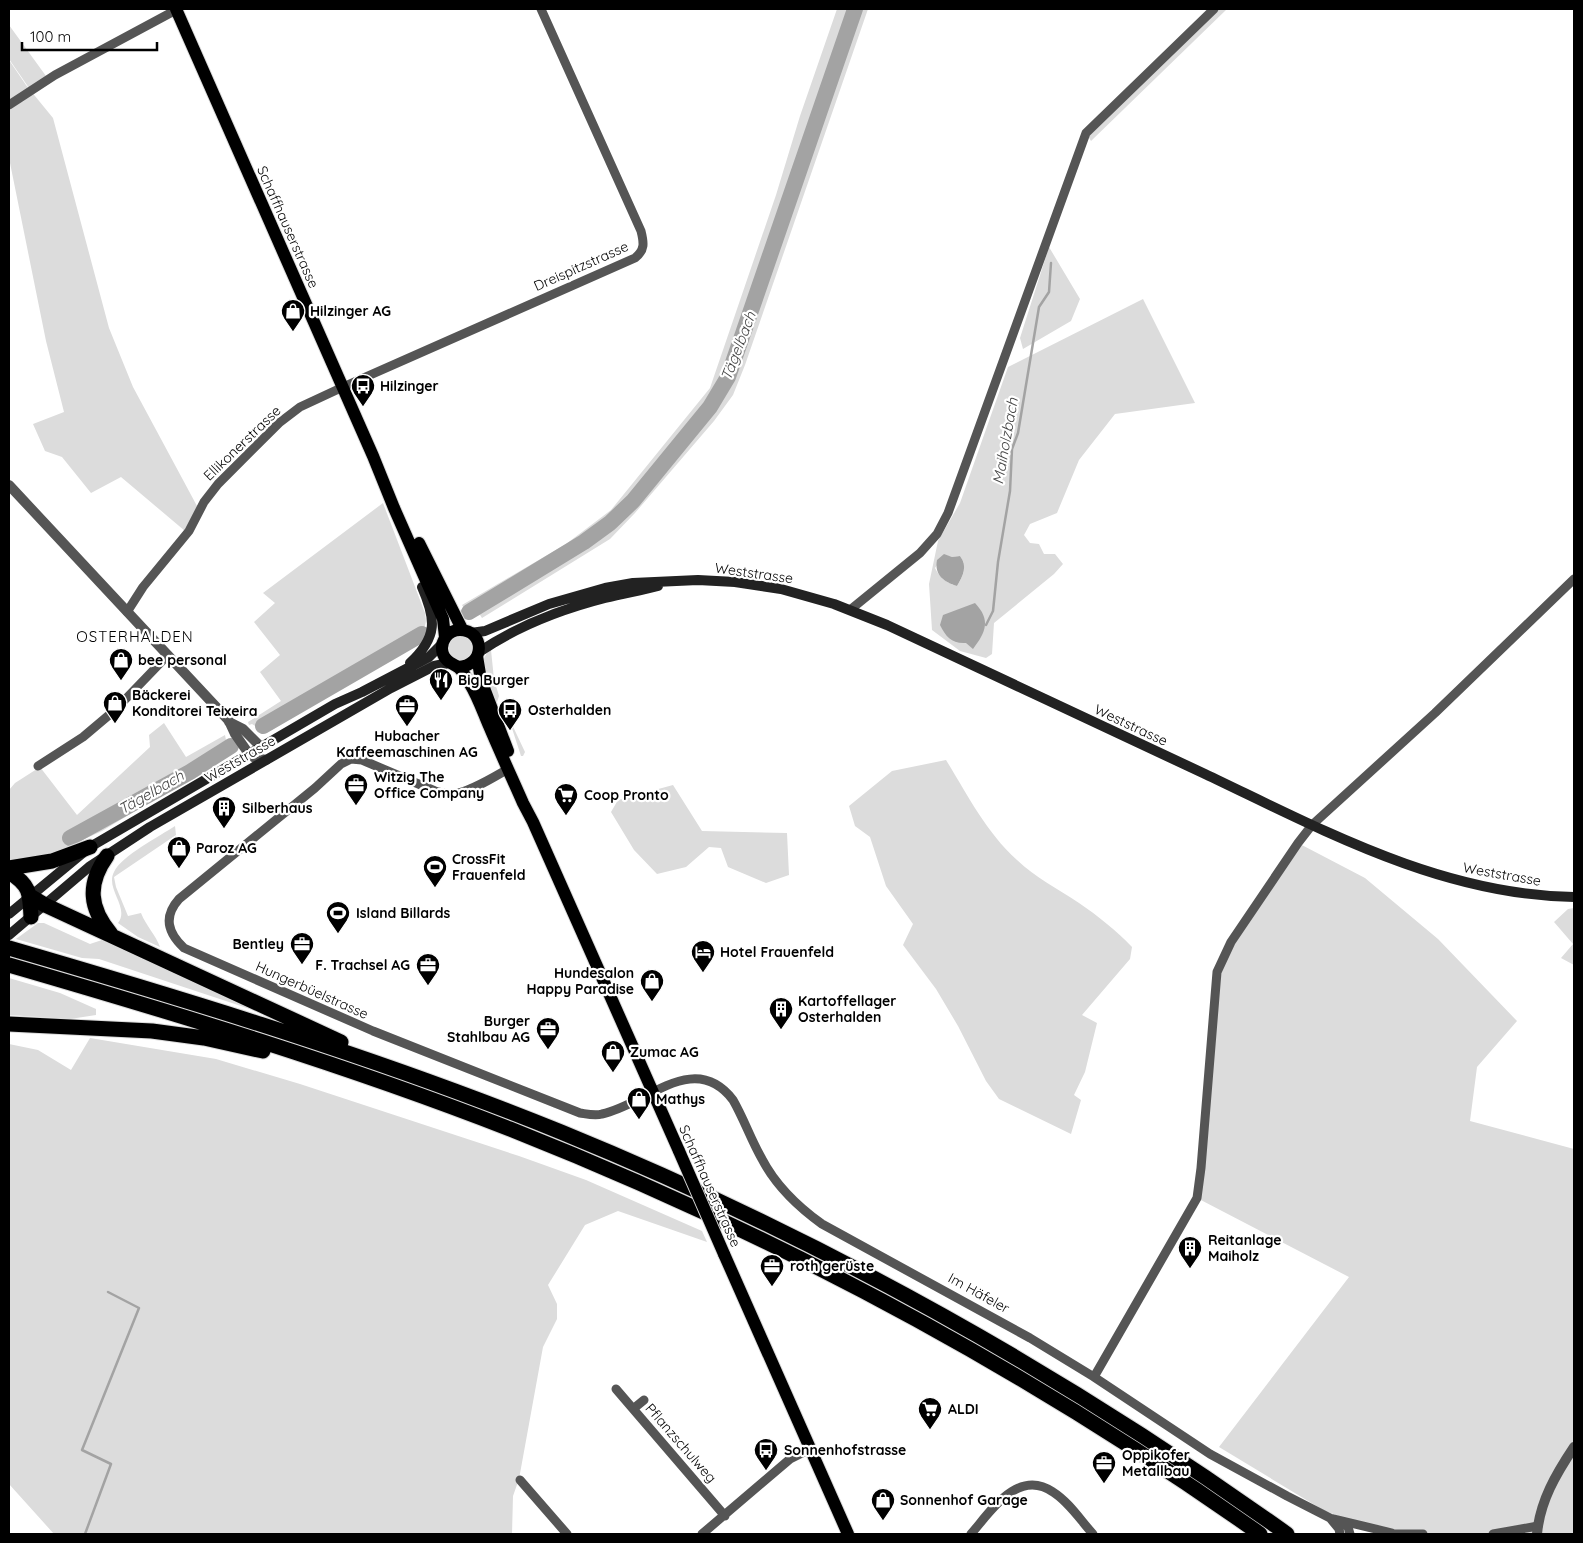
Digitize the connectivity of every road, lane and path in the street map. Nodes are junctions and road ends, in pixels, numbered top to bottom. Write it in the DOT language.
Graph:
graph roads {
  1 [pos="176,9"];
  2 [pos="542,9"];
  3 [pos="1214,9"];
  4 [pos="9,105"];
  5 [pos="343,387"];
  6 [pos="374,456"];
  7 [pos="9,485"];
  8 [pos="394,508"];
  9 [pos="1574,578"];
  10 [pos="677,582"];
  11 [pos="850,610"];
  12 [pos="128,612"];
  13 [pos="467,631"];
  14 [pos="444,640"];
  15 [pos="478,654"];
  16 [pos="166,657"];
  17 [pos="453,665"];
  18 [pos="402,670"];
  19 [pos="239,732"];
  20 [pos="259,744"];
  21 [pos="247,752"];
  22 [pos="266,760"];
  23 [pos="38,766"];
  24 [pos="508,770"];
  25 [pos="534,822"];
  26 [pos="1312,825"];
  27 [pos="90,847"];
  28 [pos="107,856"];
  29 [pos="9,870"];
  30 [pos="30,896"];
  31 [pos="1574,897"];
  32 [pos="45,905"];
  33 [pos="9,914"];
  34 [pos="31,917"];
  35 [pos="112,935"];
  36 [pos="9,944"];
  37 [pos="9,965"];
  38 [pos="9,1024"];
  39 [pos="329,1063"];
  40 [pos="412,1075"];
  41 [pos="653,1093"];
  42 [pos="1094,1377"];
  43 [pos="616,1389"];
  44 [pos="644,1400"];
  45 [pos="633,1409"];
  46 [pos="1574,1447"];
  47 [pos="810,1449"];
  48 [pos="520,1480"];
  49 [pos="725,1516"];
  50 [pos="1330,1518"];
  51 [pos="1342,1521"];
  52 [pos="1537,1530"];
  53 [pos="567,1534"];
  54 [pos="702,1534"];
  55 [pos="848,1534"];
  56 [pos="971,1534"];
  57 [pos="1093,1534"];
  58 [pos="1260,1534"];
  59 [pos="1287,1534"];
  60 [pos="1340,1534"];
  61 [pos="1350,1534"];
  62 [pos="1390,1534"];
  63 [pos="1423,1534"];
  64 [pos="1494,1534"];
  1 -- 4 [label="street"];
  1 -- 5 [label="main road, Schaffhauserstrasse"];
  2 -- 5 [label="street, Dreispitzstrasse"];
  3 -- 11 [label="street"];
  5 -- 6 [label="main road, Schaffhauserstrasse"];
  5 -- 12 [label="street, Ellikonerstrasse"];
  6 -- 8 [label="main road, Schaffhauserstrasse"];
  6 -- 13 [label="main road, Schaffhauserstrasse"];
  7 -- 12 [label="street"];
  8 -- 14 [label="main road, Schaffhauserstrasse"];
  8 -- 18 [label="main road, Weststrasse"];
  9 -- 26 [label="street"];
  10 -- 11 [label="main road, Weststrasse"];
  10 -- 13 [label="main road, Weststrasse"];
  10 -- 15 [label="main road, Weststrasse"];
  11 -- 26 [label="main road, Weststrasse"];
  12 -- 16 [label="street"];
  13 -- 14 [label="main road"];
  13 -- 15 [label="main road"];
  14 -- 17 [label="main road"];
  14 -- 18 [label="main road, Weststrasse"];
  15 -- 17 [label="main road"];
  15 -- 25 [label="main road, Schaffhauserstrasse"];
  16 -- 19 [label="street"];
  16 -- 23 [label="street"];
  17 -- 22 [label="main road, Weststrasse"];
  17 -- 24 [label="main road, Schaffhauserstrasse"];
  18 -- 20 [label="main road, Weststrasse"];
  19 -- 20 [label="street"];
  19 -- 21 [label="street"];
  20 -- 21 [label="main road, Weststrasse"];
  21 -- 22 [label="street"];
  21 -- 27 [label="main road, Weststrasse"];
  22 -- 28 [label="main road, Weststrasse"];
  24 -- 25 [label="main road, Schaffhauserstrasse"];
  24 -- 41 [label="street, Hungerbüelstrasse"];
  25 -- 41 [label="main road, Schaffhauserstrasse"];
  26 -- 31 [label="main road, Weststrasse"];
  26 -- 42 [label="street"];
  27 -- 29 [label="highway"];
  27 -- 30 [label="main road, Weststrasse"];
  28 -- 32 [label="main road, Weststrasse"];
  28 -- 35 [label="highway"];
  29 -- 30 [label="highway"];
  30 -- 32 [label="highway"];
  30 -- 33 [label="main road, Weststrasse"];
  30 -- 34 [label="highway"];
  32 -- 34 [label="main road, Weststrasse"];
  32 -- 35 [label="highway"];
  34 -- 36 [label="main road, Weststrasse"];
  35 -- 40 [label="highway"];
  36 -- 40 [label="highway"];
  37 -- 39 [label="highway"];
  38 -- 39 [label="highway"];
  39 -- 58 [label="highway"];
  40 -- 59 [label="highway"];
  41 -- 42 [label="street, Im Häfeler"];
  41 -- 47 [label="main road, Schaffhauserstrasse, bridge"];
  42 -- 50 [label="street, Im Häfeler"];
  43 -- 45 [label="street, Pflanzschulweg"];
  44 -- 45 [label="street"];
  45 -- 49 [label="street, Pflanzschulweg"];
  46 -- 52 [label="street"];
  47 -- 49 [label="street"];
  47 -- 55 [label="main road, Schaffhauserstrasse"];
  48 -- 53 [label="street"];
  49 -- 54 [label="street"];
  50 -- 51 [label="street, Im Häfeler"];
  50 -- 60 [label="street, Im Häfeler"];
  51 -- 61 [label="street"];
  51 -- 62 [label="street, Im Häfeler"];
  52 -- 64 [label="street"];
  56 -- 57 [label="street"];
  62 -- 63 [label="street, Im Häfeler"];
}
